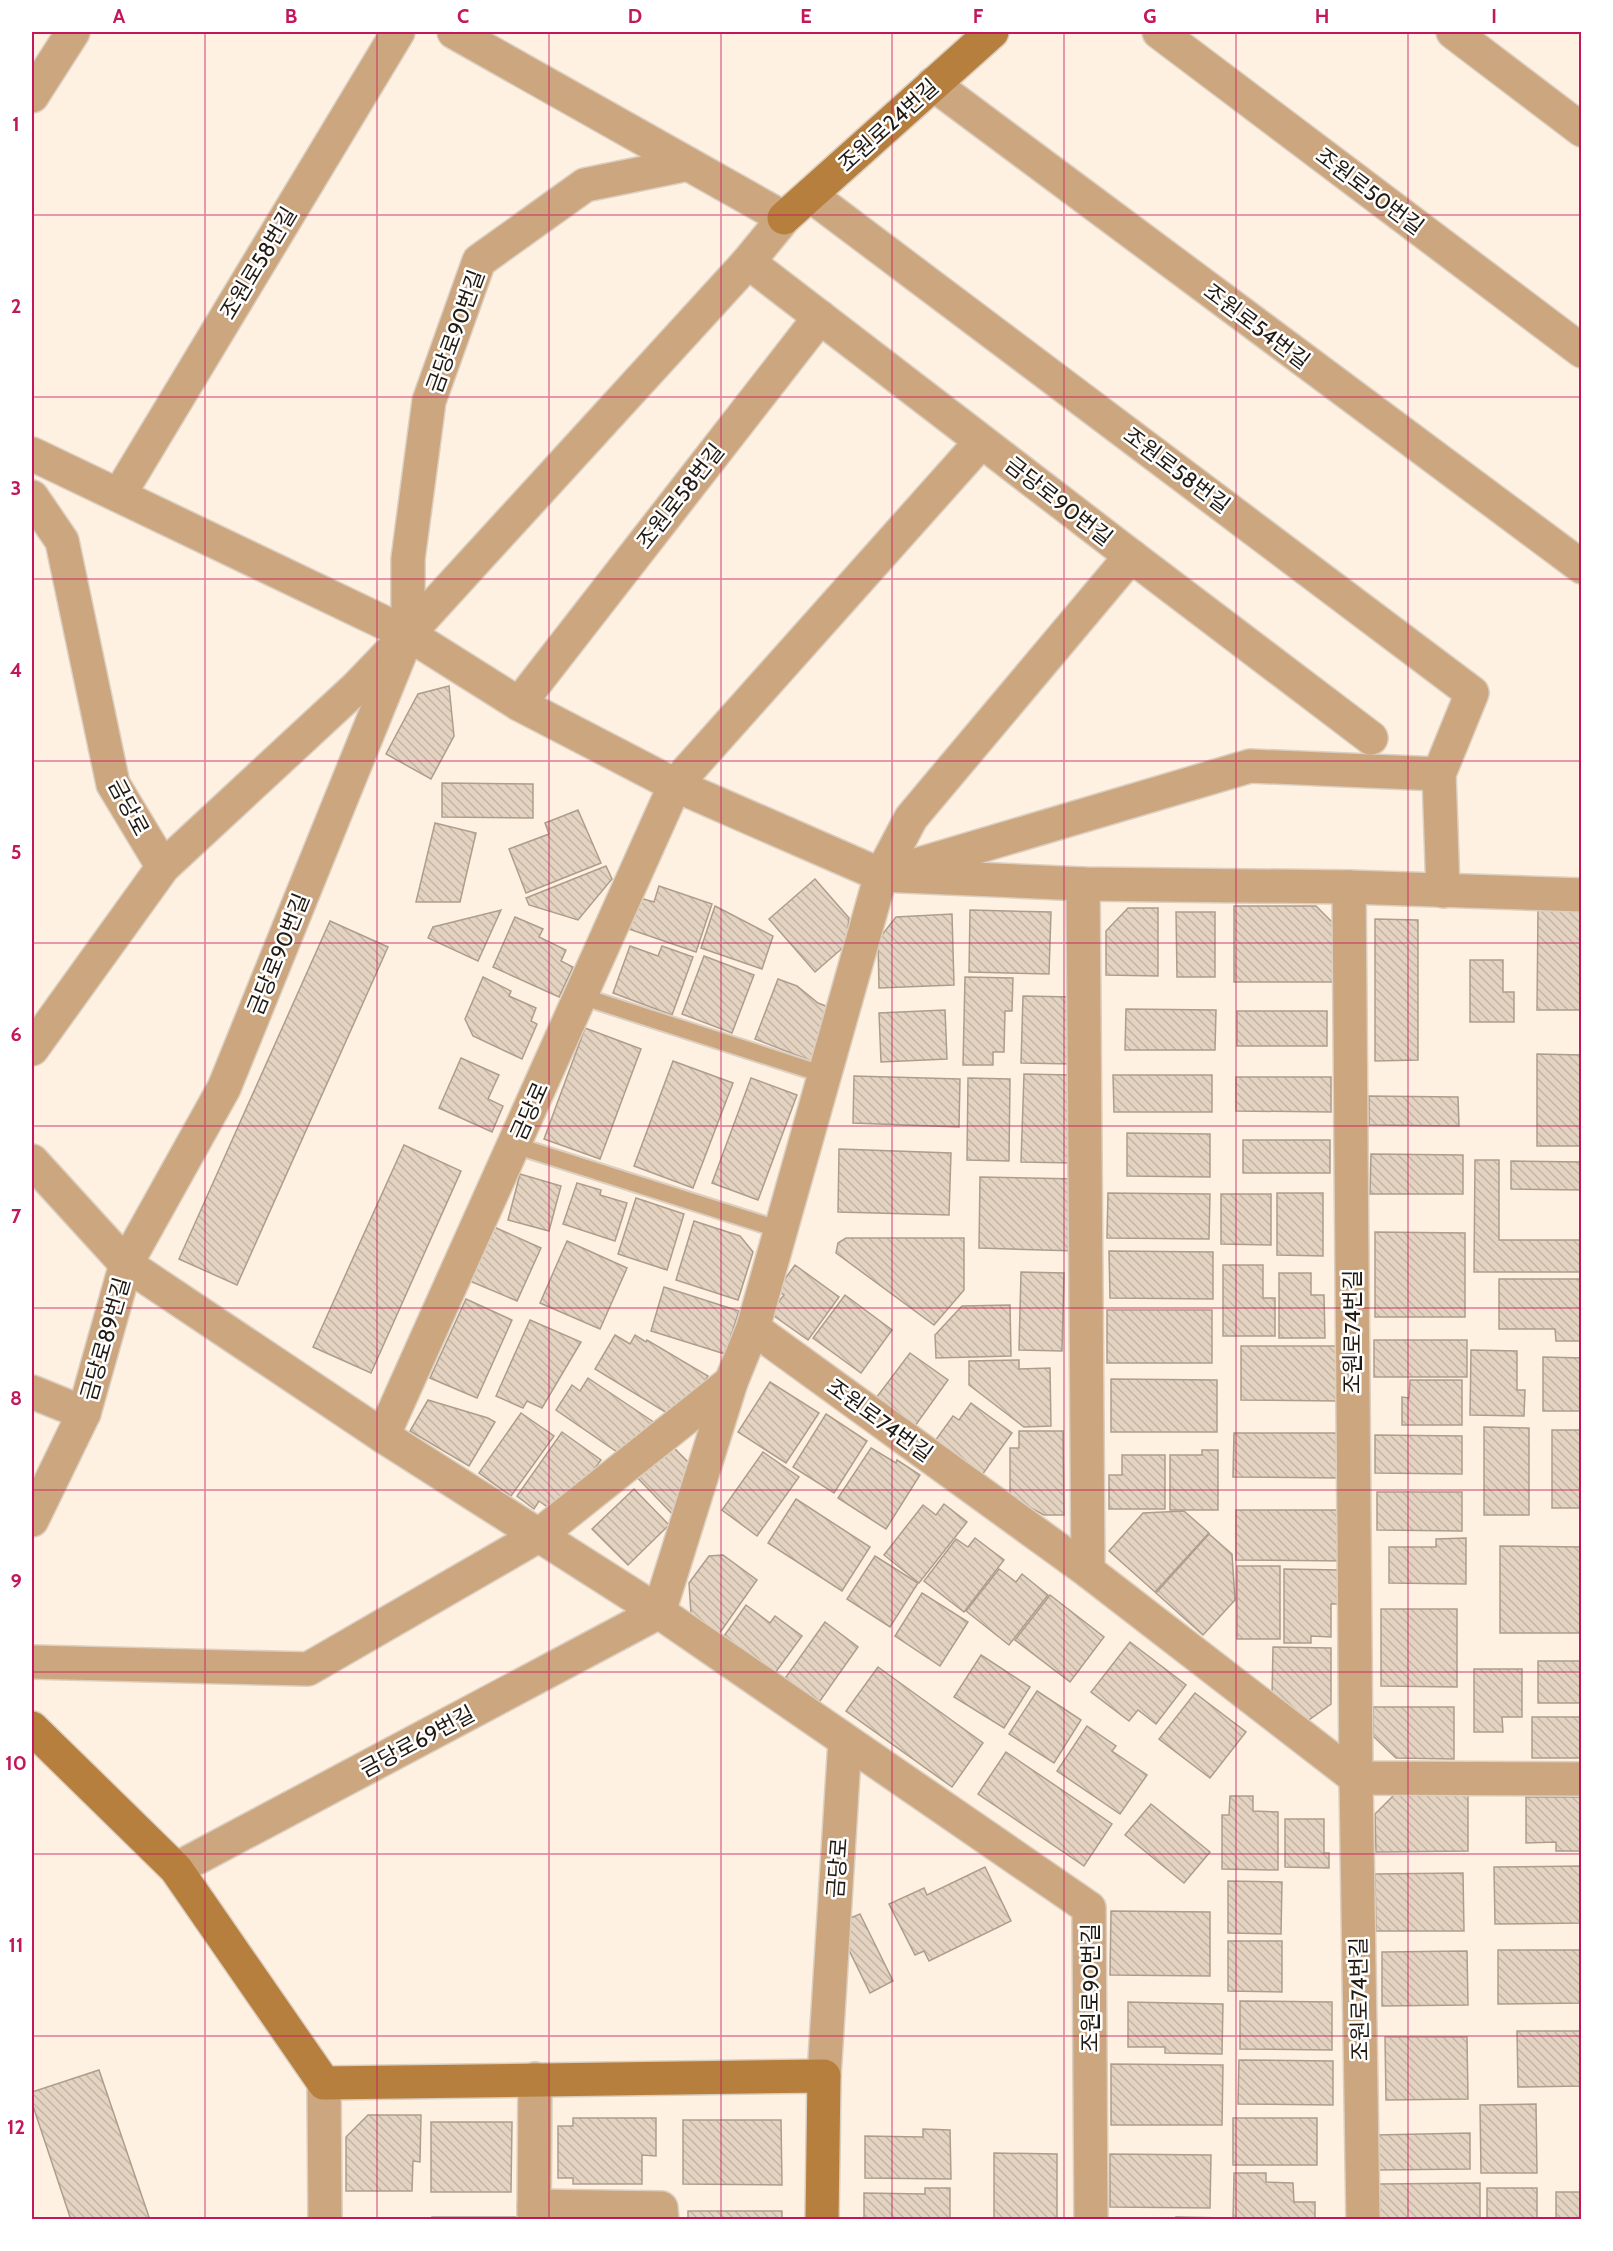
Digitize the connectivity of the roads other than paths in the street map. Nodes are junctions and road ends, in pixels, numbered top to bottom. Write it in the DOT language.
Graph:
graph roads {
  1 [pos="73,32"];
  2 [pos="398,32"];
  3 [pos="454,32"];
  4 [pos="992,32"];
  5 [pos="1160,32"];
  6 [pos="1453,32"];
  7 [pos="933,84"];
  8 [pos="32,96"];
  9 [pos="1581,129"];
  10 [pos="688,164"];
  11 [pos="810,195"];
  12 [pos="784,218"];
  13 [pos="748,262"];
  14 [pos="820,317"];
  15 [pos="1581,351"];
  16 [pos="981,442"];
  17 [pos="32,454"];
  18 [pos="119,495"];
  19 [pos="32,497"];
  20 [pos="1131,556"];
  21 [pos="1581,567"];
  22 [pos="408,634"];
  23 [pos="519,704"];
  24 [pos="1371,738"];
  25 [pos="1439,774"];
  26 [pos="675,785"];
  27 [pos="163,867"];
  28 [pos="881,875"];
  29 [pos="1083,884"];
  30 [pos="1349,887"];
  31 [pos="1443,891"];
  32 [pos="1581,895"];
  33 [pos="581,996"];
  34 [pos="32,1049"];
  35 [pos="825,1075"];
  36 [pos="514,1145"];
  37 [pos="32,1161"];
  38 [pos="781,1230"];
  39 [pos="126,1264"];
  40 [pos="753,1328"];
  41 [pos="731,1382"];
  42 [pos="32,1392"];
  43 [pos="84,1413"];
  44 [pos="383,1436"];
  45 [pos="32,1520"];
  46 [pos="538,1536"];
  47 [pos="1088,1570"];
  48 [pos="659,1612"];
  49 [pos="32,1662"];
  50 [pos="32,1728"];
  51 [pos="845,1742"];
  52 [pos="1356,1778"];
  53 [pos="1581,1779"];
  54 [pos="176,1869"];
  55 [pos="824,2076"];
  56 [pos="535,2079"];
  57 [pos="324,2083"];
  58 [pos="534,2213"];
  59 [pos="325,2220"];
  60 [pos="662,2220"];
  61 [pos="822,2220"];
  62 [pos="1091,2220"];
  63 [pos="1363,2220"];
  1 -- 8 [label="street"];
  2 -- 18 [label="street, 조원로58번길"];
  3 -- 10 [label="street"];
  4 -- 7 [label="street, 조원로24번길"];
  5 -- 15 [label="street, 조원로50번길"];
  6 -- 9 [label="street"];
  7 -- 11 [label="street, 조원로24번길"];
  7 -- 21 [label="street, 조원로54번길"];
  10 -- 12 [label="street"];
  10 -- 22 [label="street, 금당로90번길"];
  11 -- 12 [label="street, 조원로24번길"];
  11 -- 25 [label="street, 조원로58번길"];
  12 -- 13 [label="street, 금당로90번길"];
  13 -- 14 [label="street, 금당로90번길"];
  13 -- 22 [label="street, 금당로90번길"];
  14 -- 16 [label="street, 금당로90번길"];
  14 -- 23 [label="street, 조원로58번길"];
  16 -- 20 [label="street, 금당로90번길"];
  16 -- 26 [label="street"];
  17 -- 18 [label="street"];
  18 -- 22 [label="street"];
  19 -- 27 [label="street, 금당로"];
  20 -- 24 [label="street, 금당로90번길"];
  20 -- 28 [label="street"];
  22 -- 23 [label="street"];
  22 -- 27 [label="street, 금당로90번길"];
  22 -- 39 [label="street, 금당로90번길"];
  23 -- 26 [label="street"];
  25 -- 28 [label="street"];
  25 -- 31 [label="street, 조원로58번길"];
  26 -- 28 [label="street"];
  26 -- 33 [label="street, 금당로"];
  27 -- 34 [label="street"];
  28 -- 29 [label="street"];
  28 -- 35 [label="street"];
  29 -- 30 [label="street"];
  29 -- 47 [label="street"];
  30 -- 31 [label="street"];
  30 -- 52 [label="street, 조원로74번길"];
  31 -- 32 [label="street"];
  33 -- 35 [label="lane"];
  33 -- 36 [label="street, 금당로"];
  35 -- 38 [label="street"];
  36 -- 38 [label="lane"];
  36 -- 44 [label="street, 금당로"];
  37 -- 39 [label="street"];
  38 -- 40 [label="street"];
  39 -- 43 [label="street, 금당로89번길"];
  39 -- 44 [label="street"];
  40 -- 41 [label="street"];
  40 -- 47 [label="street, 조원로74번길"];
  41 -- 46 [label="street"];
  41 -- 48 [label="street"];
  42 -- 43 [label="street, 금당로89번길"];
  43 -- 45 [label="street, 금당로89번길"];
  44 -- 46 [label="street"];
  46 -- 48 [label="street"];
  46 -- 49 [label="street"];
  47 -- 52 [label="street, 조원로74번길"];
  48 -- 51 [label="street"];
  48 -- 54 [label="street, 금당로69번길"];
  50 -- 54 [label="street"];
  51 -- 55 [label="street, 금당로"];
  51 -- 62 [label="street, 조원로90번길"];
  52 -- 53 [label="street"];
  52 -- 63 [label="street, 조원로74번길"];
  54 -- 57 [label="street"];
  55 -- 56 [label="street"];
  55 -- 61 [label="street, 금당로"];
  56 -- 57 [label="street"];
  56 -- 58 [label="street"];
  57 -- 59 [label="street"];
  58 -- 60 [label="street"];
}
